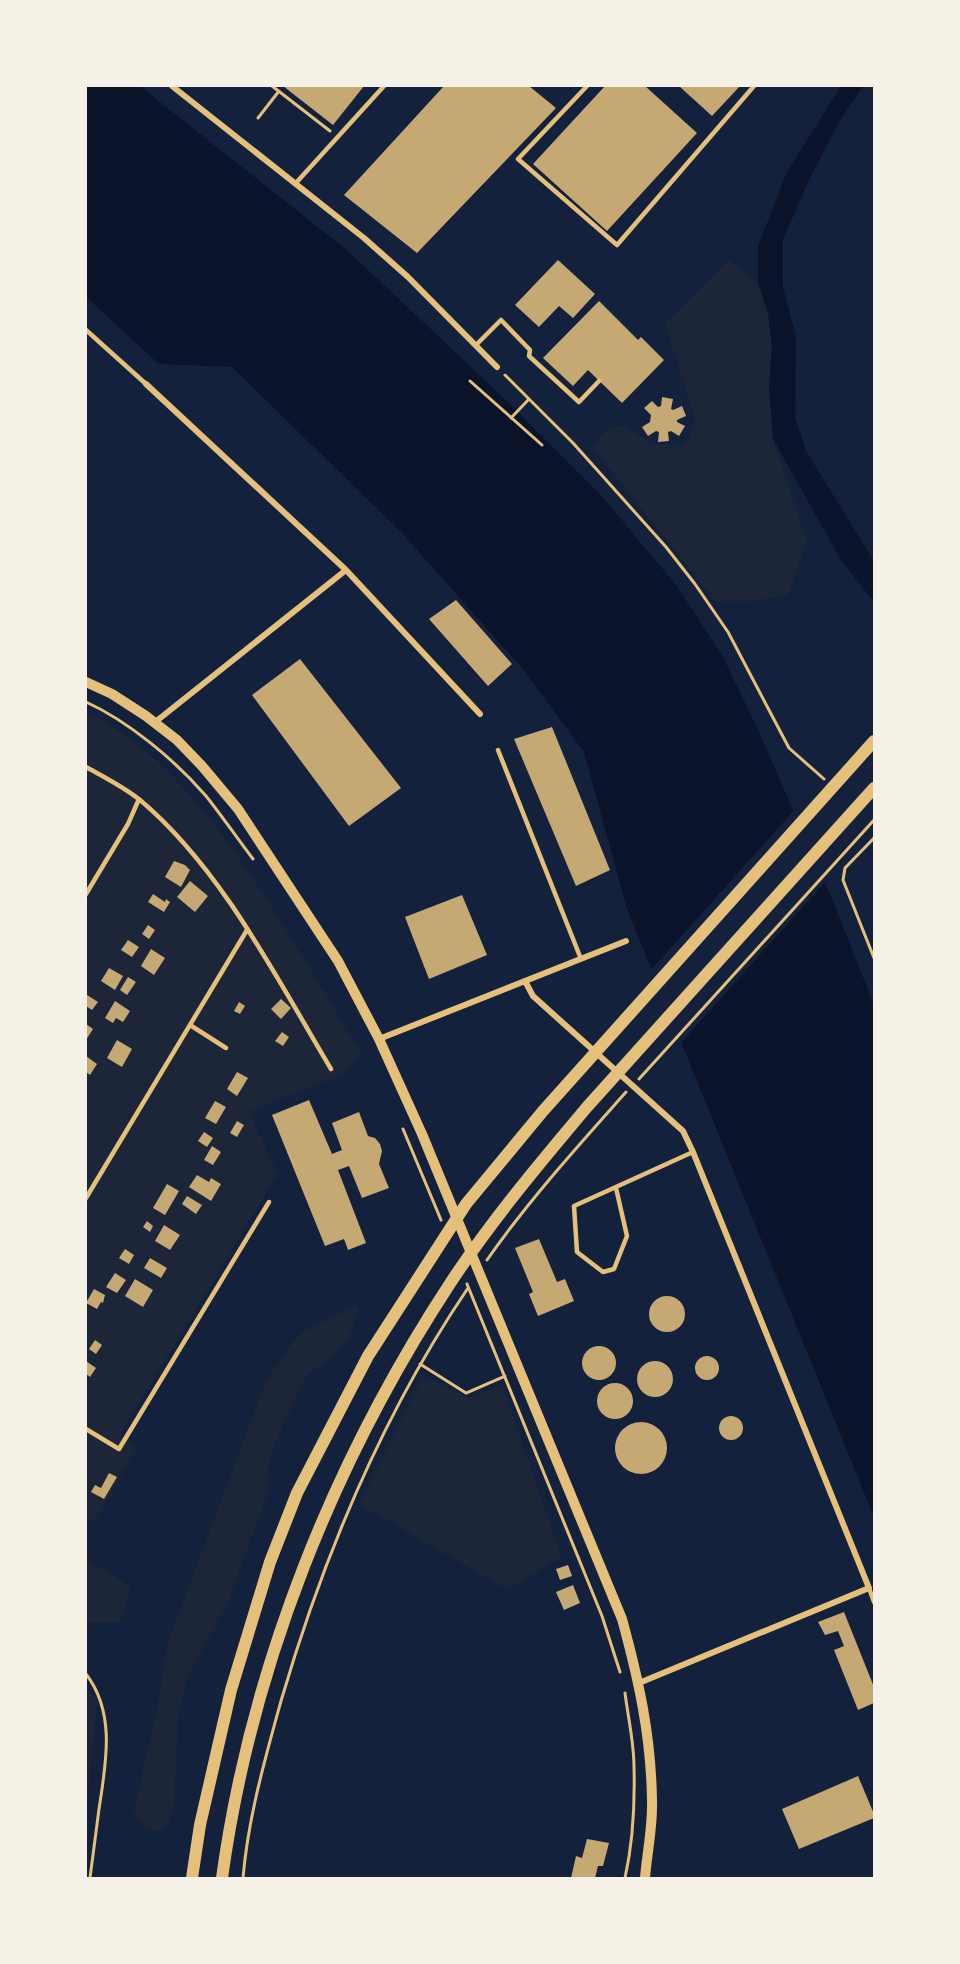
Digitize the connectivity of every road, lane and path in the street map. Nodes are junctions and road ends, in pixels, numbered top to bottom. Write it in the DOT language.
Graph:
graph roads {
  1 [pos="172,86"];
  2 [pos="272,86"];
  3 [pos="384,86"];
  4 [pos="587,86"];
  5 [pos="754,86"];
  6 [pos="279,91"];
  7 [pos="258,118"];
  8 [pos="327,128"];
  9 [pos="295,184"];
  10 [pos="86,330"];
  11 [pos="476,345"];
  12 [pos="497,367"];
  13 [pos="470,381"];
  14 [pos="600,381"];
  15 [pos="146,384"];
  16 [pos="529,399"];
  17 [pos="511,418"];
  18 [pos="542,445"];
  19 [pos="346,570"];
  20 [pos="86,682"];
  21 [pos="480,714"];
  22 [pos="154,723"];
  23 [pos="874,741"];
  24 [pos="498,750"];
  25 [pos="86,767"];
  26 [pos="828,782"];
  27 [pos="874,788"];
  28 [pos="139,799"];
  29 [pos="874,820"];
  30 [pos="874,838"];
  31 [pos="86,894"];
  32 [pos="247,930"];
  33 [pos="626,941"];
  34 [pos="874,958"];
  35 [pos="581,959"];
  36 [pos="525,981"];
  37 [pos="190,1025"];
  38 [pos="379,1040"];
  39 [pos="226,1048"];
  40 [pos="332,1069"];
  41 [pos="636,1081"];
  42 [pos="628,1090"];
  43 [pos="693,1152"];
  44 [pos="616,1188"];
  45 [pos="86,1198"];
  46 [pos="269,1202"];
  47 [pos="484,1265"];
  48 [pos="472,1283"];
  49 [pos="420,1364"];
  50 [pos="505,1376"];
  51 [pos="86,1429"];
  52 [pos="869,1588"];
  53 [pos="874,1602"];
  54 [pos="86,1674"];
  55 [pos="639,1683"];
  56 [pos="90,1878"];
  57 [pos="192,1878"];
  58 [pos="222,1878"];
  59 [pos="243,1878"];
  60 [pos="645,1878"];
  1 -- 9 [label="street"];
  2 -- 6 [label="path"];
  3 -- 9 [label="lane"];
  4 -- 5 [label="lane"];
  6 -- 7 [label="path"];
  6 -- 8 [label="path"];
  9 -- 11 [label="street"];
  10 -- 15 [label="lane"];
  11 -- 12 [label="street"];
  11 -- 14 [label="lane"];
  12 -- 16 [label="path"];
  13 -- 17 [label="path"];
  15 -- 19 [label="street"];
  16 -- 17 [label="path"];
  16 -- 26 [label="path"];
  17 -- 18 [label="path"];
  19 -- 21 [label="street"];
  19 -- 22 [label="street"];
  20 -- 22 [label="street"];
  22 -- 38 [label="street"];
  23 -- 57 [label="main road"];
  24 -- 35 [label="lane"];
  25 -- 28 [label="lane"];
  27 -- 58 [label="main road"];
  28 -- 31 [label="lane"];
  28 -- 32 [label="lane"];
  29 -- 41 [label="path"];
  30 -- 34 [label="path"];
  32 -- 37 [label="lane"];
  32 -- 40 [label="lane"];
  33 -- 35 [label="street"];
  35 -- 36 [label="street"];
  36 -- 38 [label="street"];
  36 -- 43 [label="street"];
  37 -- 39 [label="lane"];
  37 -- 45 [label="lane"];
  38 -- 55 [label="street"];
  42 -- 47 [label="path"];
  43 -- 44 [label="lane"];
  43 -- 52 [label="street"];
  44 -- 44 [label="lane"];
  46 -- 51 [label="lane"];
  48 -- 49 [label="path"];
  49 -- 50 [label="path"];
  49 -- 59 [label="path"];
  52 -- 53 [label="lane"];
  52 -- 55 [label="street"];
  54 -- 56 [label="path"];
  55 -- 60 [label="street"];
}
